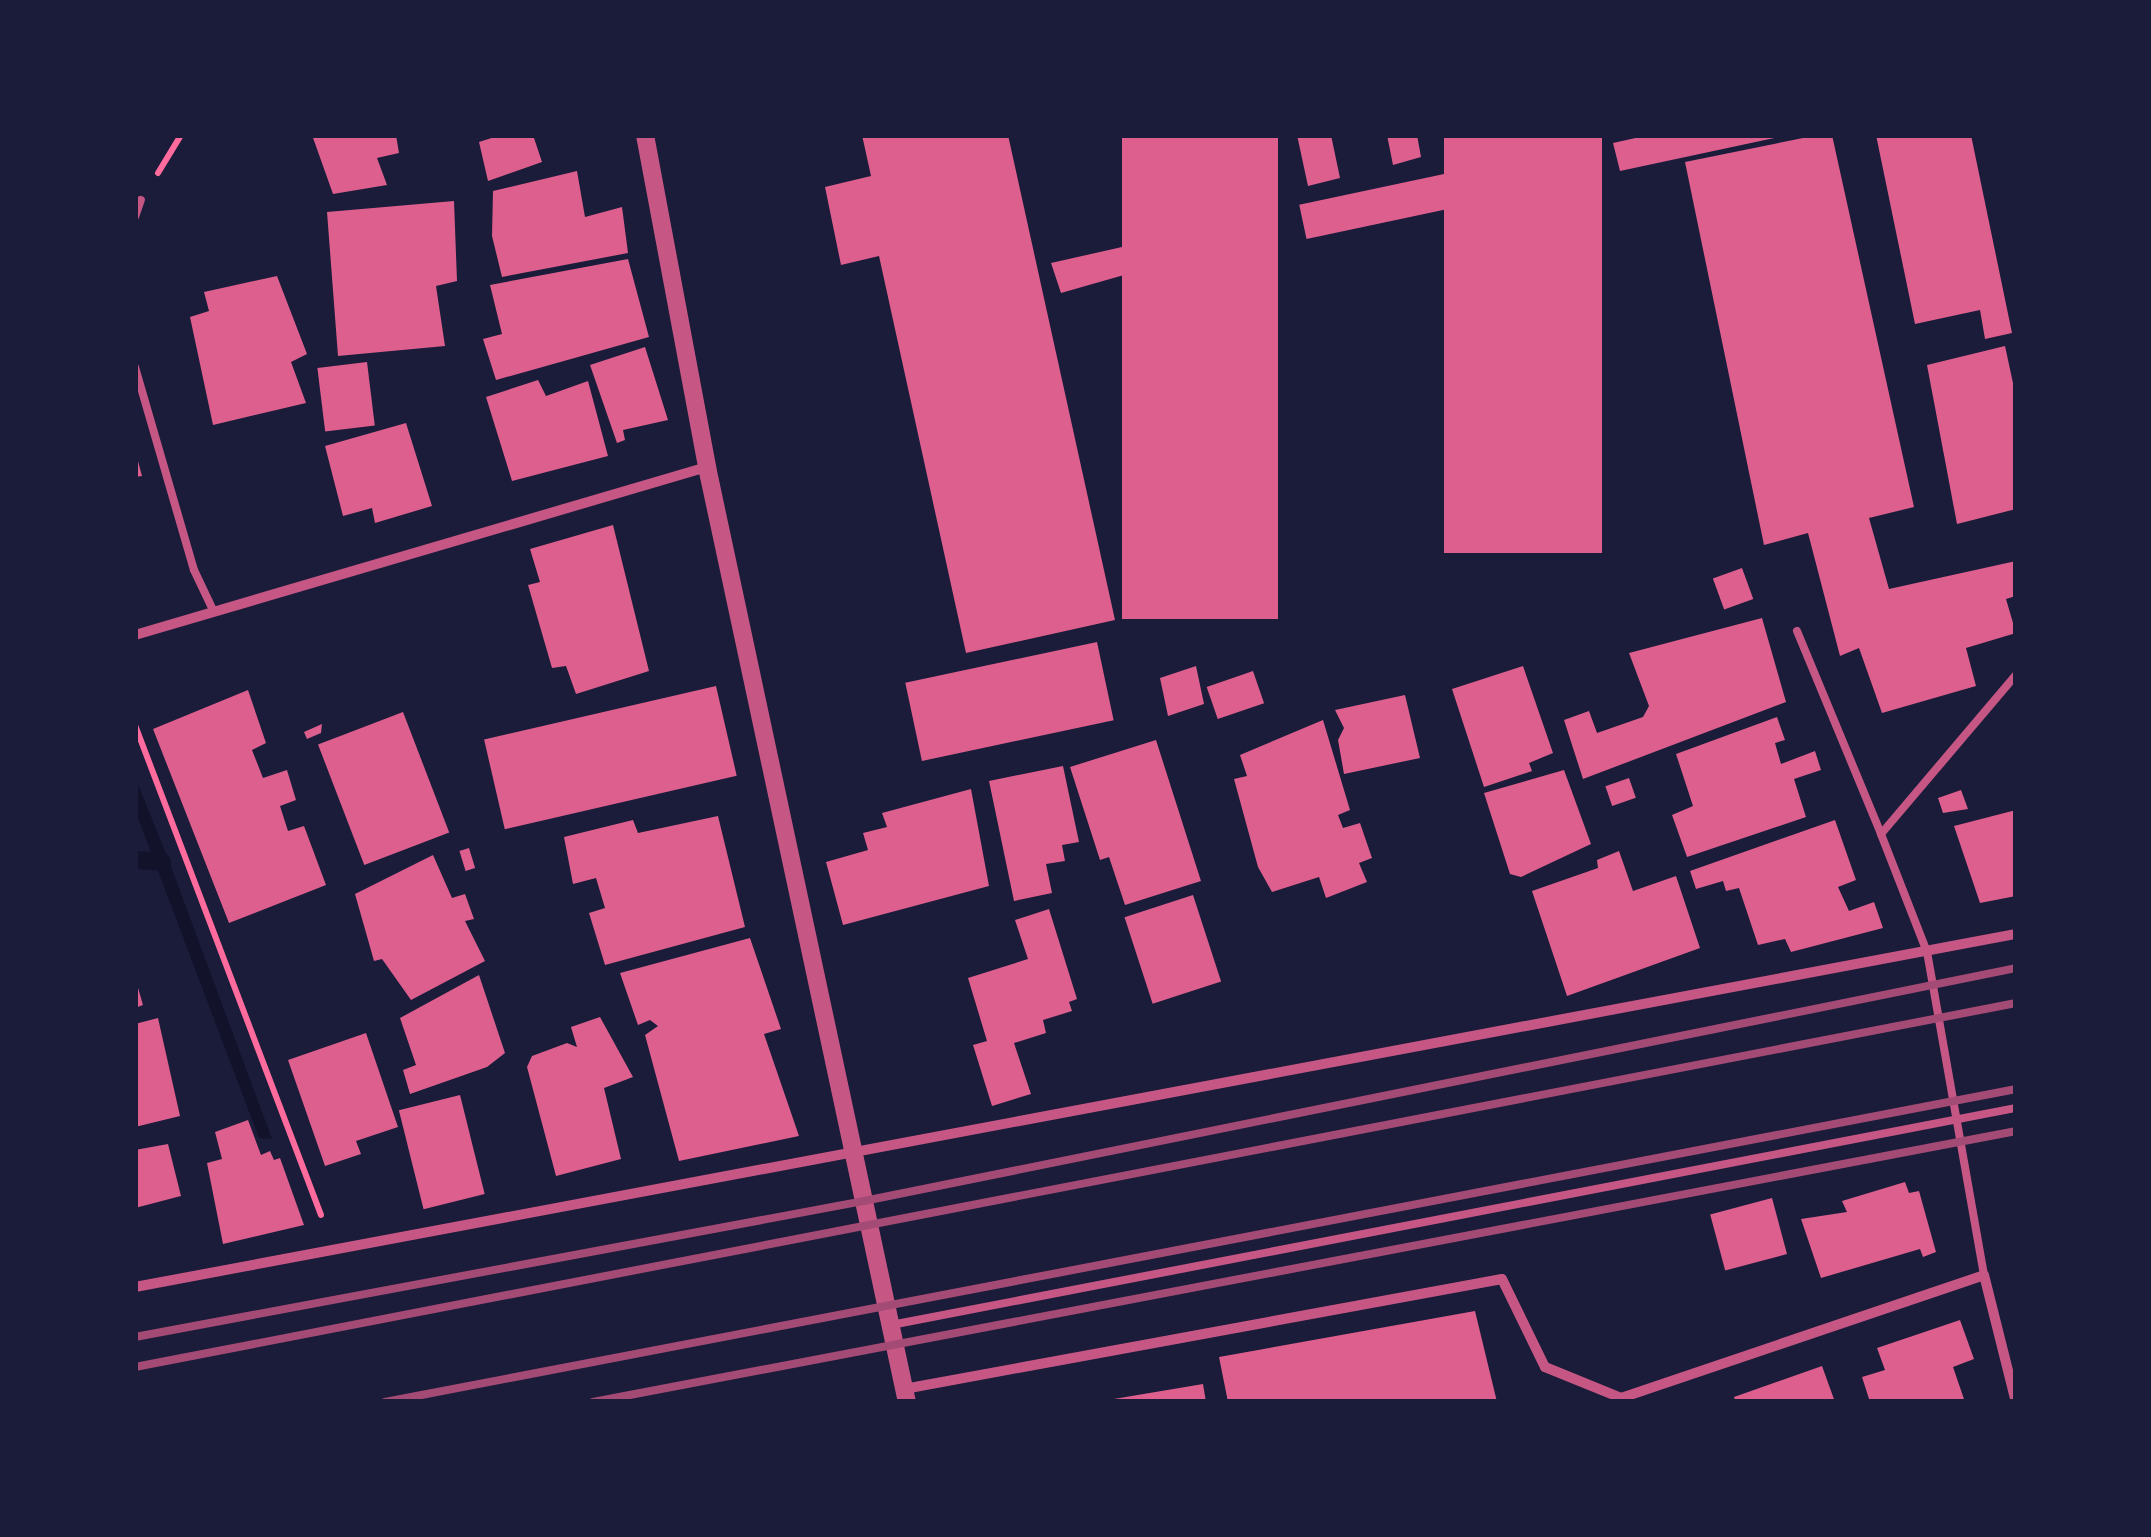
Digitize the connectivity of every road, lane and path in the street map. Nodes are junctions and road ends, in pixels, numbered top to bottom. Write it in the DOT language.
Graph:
graph roads {
  1 [pos="645,135"];
  2 [pos="141,200"];
  3 [pos="135,217"];
  4 [pos="135,367"];
  5 [pos="707,467"];
  6 [pos="213,610"];
  7 [pos="1796,631"];
  8 [pos="135,635"];
  9 [pos="2016,675"];
  10 [pos="135,725"];
  11 [pos="1882,834"];
  12 [pos="2016,934"];
  13 [pos="1928,952"];
  14 [pos="2016,1108"];
  15 [pos="1956,1120"];
  16 [pos="852,1154"];
  17 [pos="333,1248"];
  18 [pos="1984,1275"];
  19 [pos="135,1287"];
  20 [pos="889,1325"];
  21 [pos="905,1396"];
  22 [pos="2016,1402"];
  1 -- 5 [label="street"];
  2 -- 3 [label="lane"];
  4 -- 6 [label="lane"];
  5 -- 6 [label="street"];
  5 -- 16 [label="street"];
  6 -- 8 [label="street"];
  7 -- 11 [label="lane"];
  9 -- 11 [label="lane"];
  10 -- 17 [label="path"];
  11 -- 13 [label="lane"];
  12 -- 13 [label="street"];
  13 -- 15 [label="lane"];
  13 -- 16 [label="street"];
  14 -- 15 [label="lane"];
  15 -- 18 [label="lane"];
  15 -- 20 [label="lane"];
  16 -- 17 [label="street"];
  16 -- 20 [label="street"];
  17 -- 19 [label="street"];
  18 -- 21 [label="street"];
  18 -- 22 [label="street"];
  20 -- 21 [label="street"];
}
